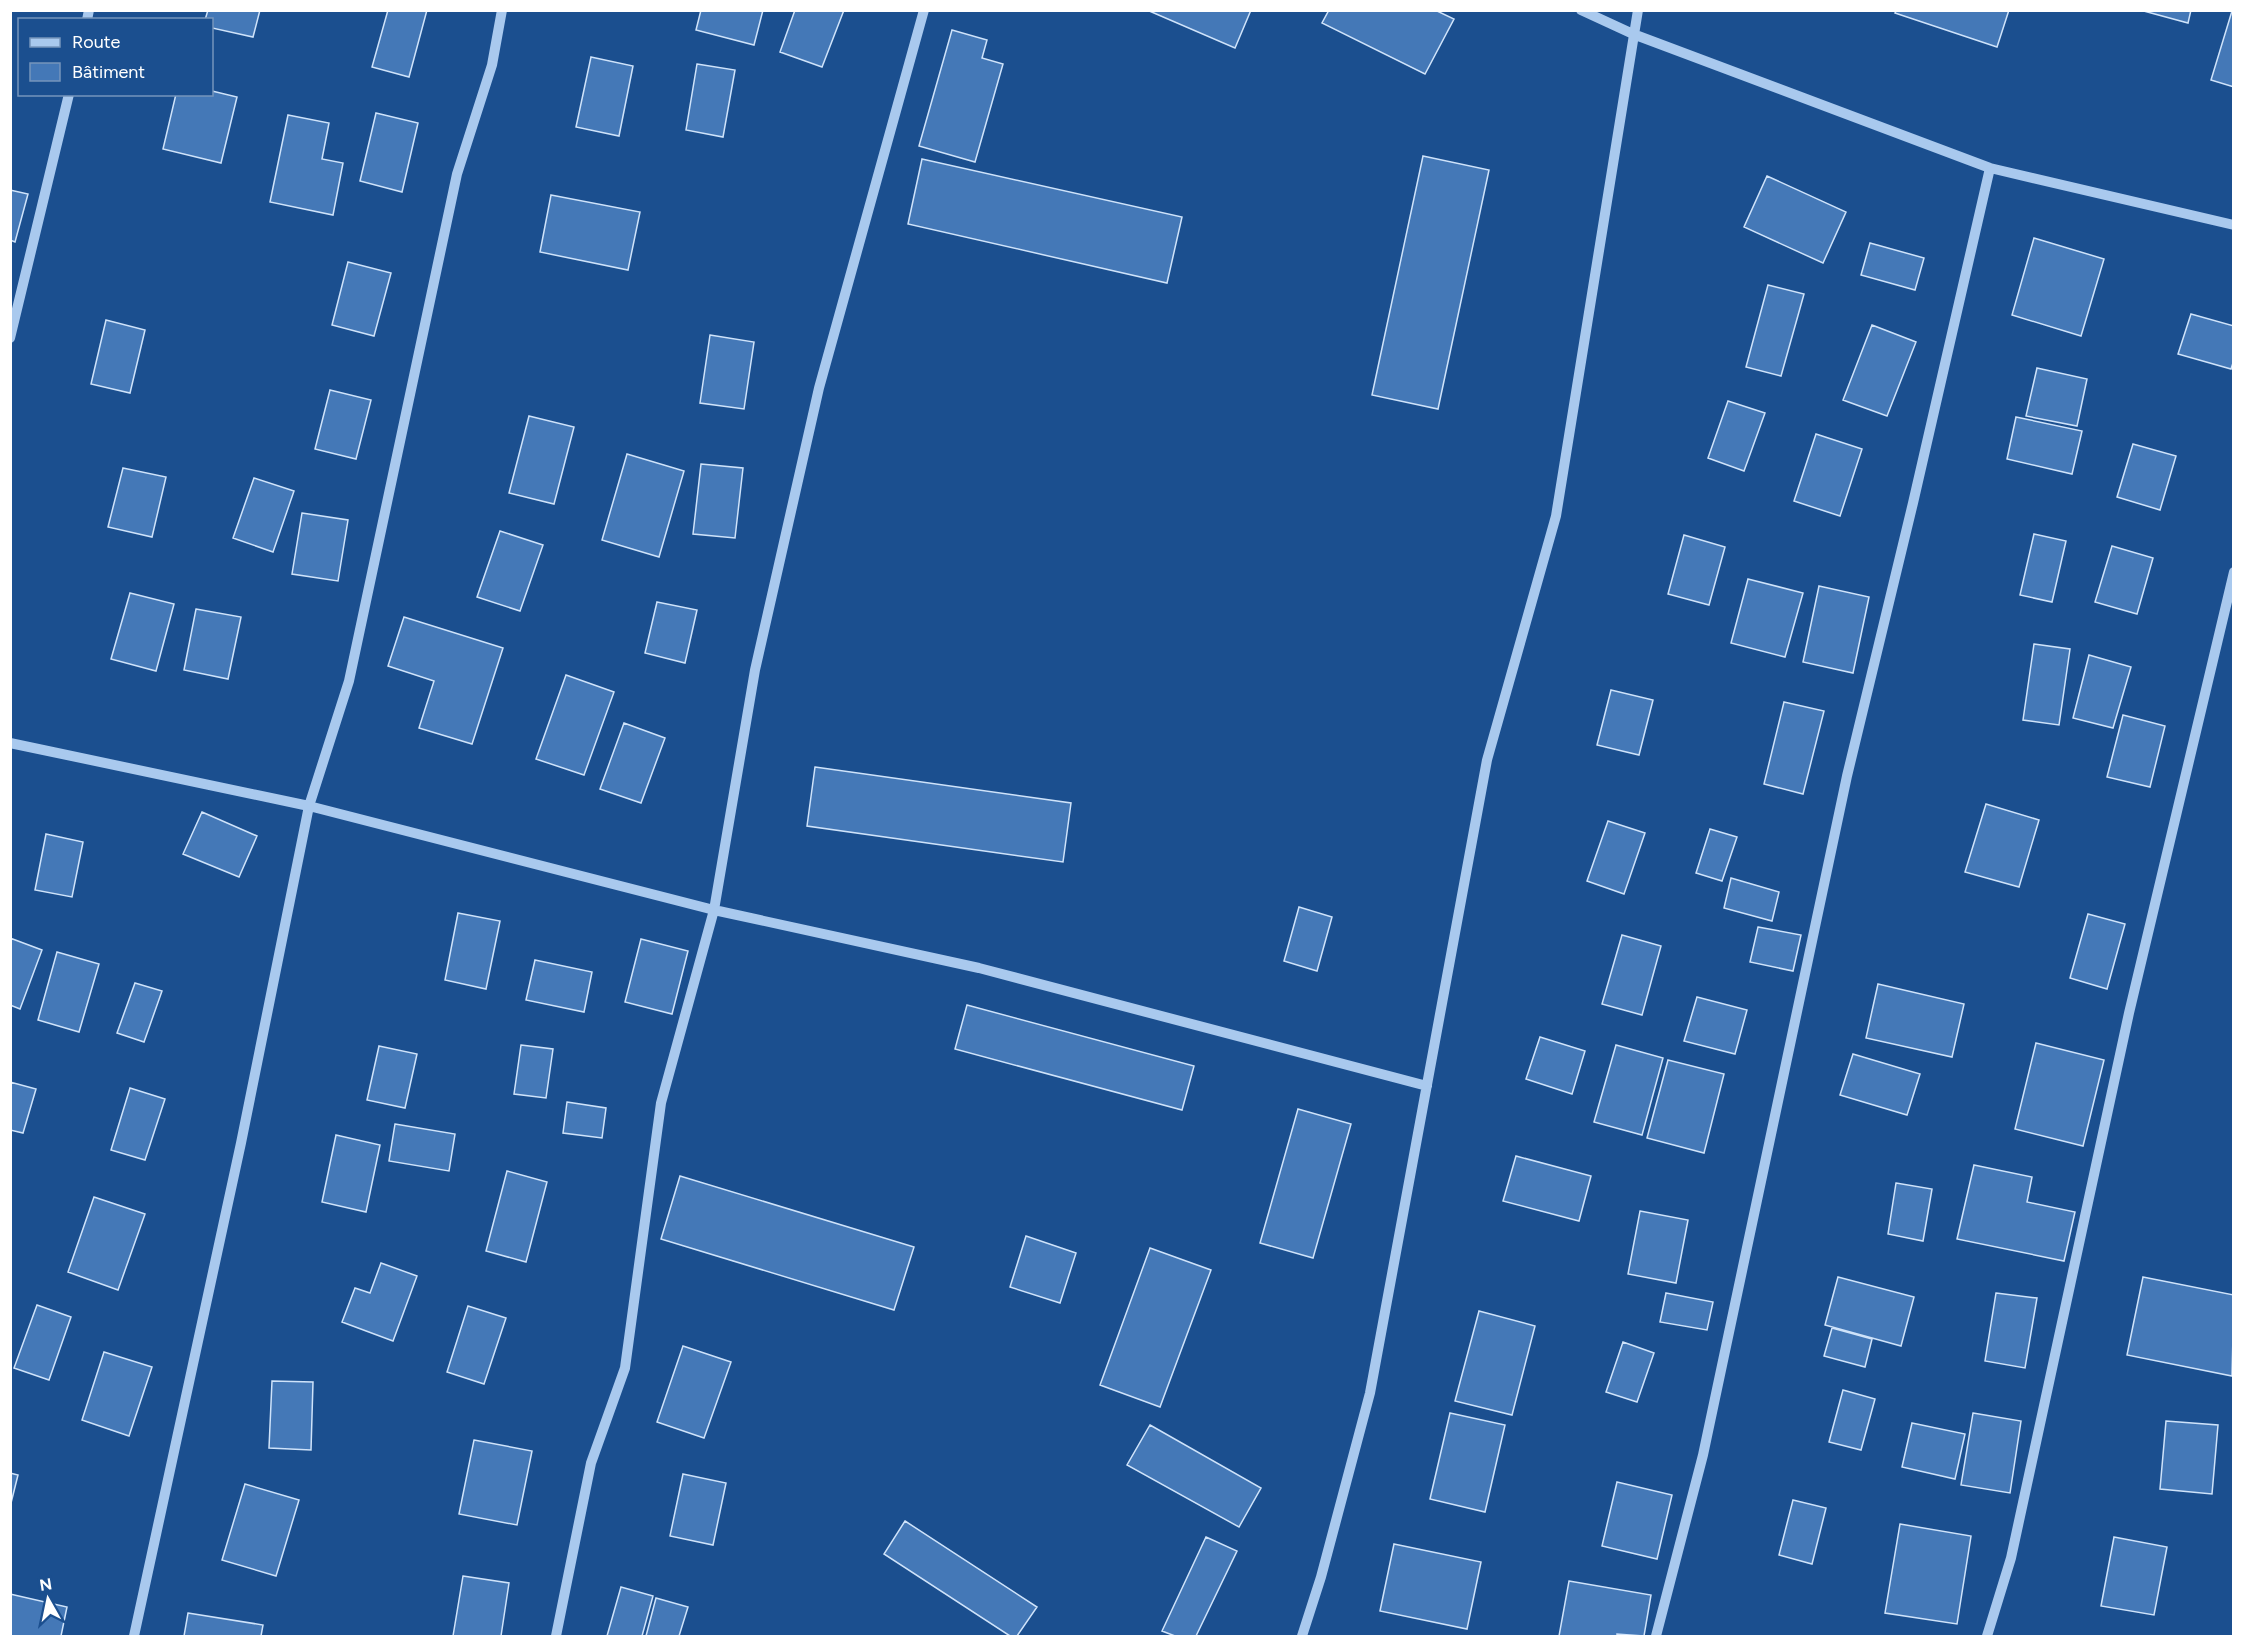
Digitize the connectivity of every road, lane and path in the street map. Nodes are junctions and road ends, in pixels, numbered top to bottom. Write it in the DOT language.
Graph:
graph roads {
  1 [pos="502,10"];
  2 [pos="924,10"];
  3 [pos="1581,10"];
  4 [pos="1638,10"];
  5 [pos="1634,34"];
  6 [pos="69,96"];
  7 [pos="1990,168"];
  8 [pos="2234,225"];
  9 [pos="10,338"];
  10 [pos="2234,572"];
  11 [pos="10,743"];
  12 [pos="309,806"];
  13 [pos="714,910"];
  14 [pos="1427,1086"];
  15 [pos="134,1636"];
  16 [pos="556,1636"];
  17 [pos="1302,1636"];
  18 [pos="1656,1636"];
  19 [pos="1987,1636"];
  1 -- 12 [label="street"];
  2 -- 13 [label="street"];
  3 -- 5 [label="street"];
  4 -- 5 [label="street"];
  5 -- 7 [label="street"];
  5 -- 14 [label="street"];
  6 -- 9 [label="street"];
  7 -- 8 [label="street"];
  7 -- 18 [label="street"];
  10 -- 19 [label="street"];
  11 -- 12 [label="street"];
  12 -- 13 [label="street"];
  12 -- 15 [label="street"];
  13 -- 14 [label="street"];
  13 -- 16 [label="street"];
  14 -- 17 [label="street"];
}
